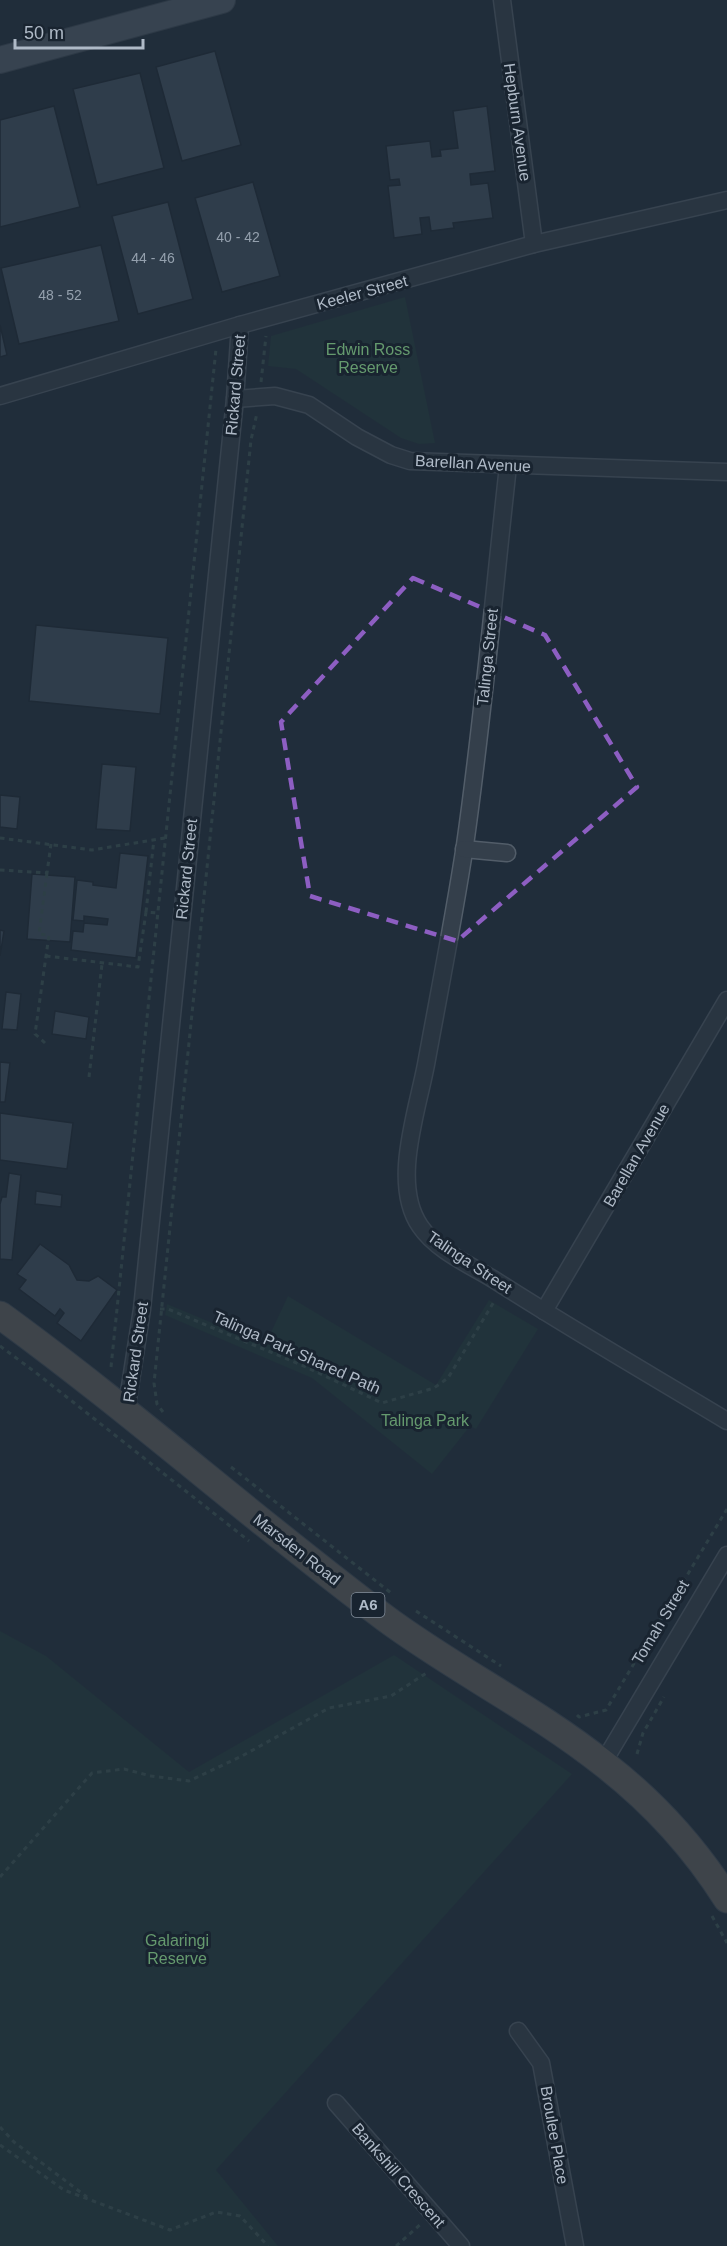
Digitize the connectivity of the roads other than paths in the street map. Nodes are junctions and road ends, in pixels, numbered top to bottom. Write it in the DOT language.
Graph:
graph roads {
  1 [pos="222,0"];
  2 [pos="502,0"];
  3 [pos="0,60"];
  4 [pos="727,200"];
  5 [pos="534,244"];
  6 [pos="240,325"];
  7 [pos="0,396"];
  8 [pos="235,399"];
  9 [pos="507,465"];
  10 [pos="727,472"];
  11 [pos="464,849"];
  12 [pos="507,853"];
  13 [pos="727,1000"];
  14 [pos="544,1311"];
  15 [pos="0,1314"];
  16 [pos="126,1412"];
  17 [pos="727,1421"];
  18 [pos="727,1554"];
  19 [pos="603,1763"];
  20 [pos="727,1899"];
  21 [pos="518,2031"];
  22 [pos="336,2103"];
  23 [pos="461,2246"];
  24 [pos="575,2246"];
  1 -- 3 [label="main road"];
  2 -- 5 [label="street, Hepburn Avenue"];
  4 -- 5 [label="street, Keeler Street"];
  5 -- 6 [label="street, Keeler Street"];
  6 -- 7 [label="street, Keeler Street"];
  6 -- 8 [label="street, Rickard Street"];
  8 -- 9 [label="street, Barellan Avenue"];
  8 -- 16 [label="street, Rickard Street"];
  9 -- 10 [label="street, Barellan Avenue"];
  9 -- 11 [label="street, Talinga Street"];
  11 -- 12 [label="street"];
  11 -- 14 [label="street, Talinga Street"];
  13 -- 14 [label="street, Barellan Avenue"];
  14 -- 17 [label="street, Talinga Street"];
  15 -- 16 [label="highway, Marsden Road / A6"];
  16 -- 19 [label="highway, Marsden Road / A6"];
  18 -- 19 [label="street, Tomah Street"];
  19 -- 20 [label="highway, Marsden Road / A6"];
  21 -- 24 [label="street, Broulee Place"];
  22 -- 23 [label="street, Bankshill Crescent"];
}
